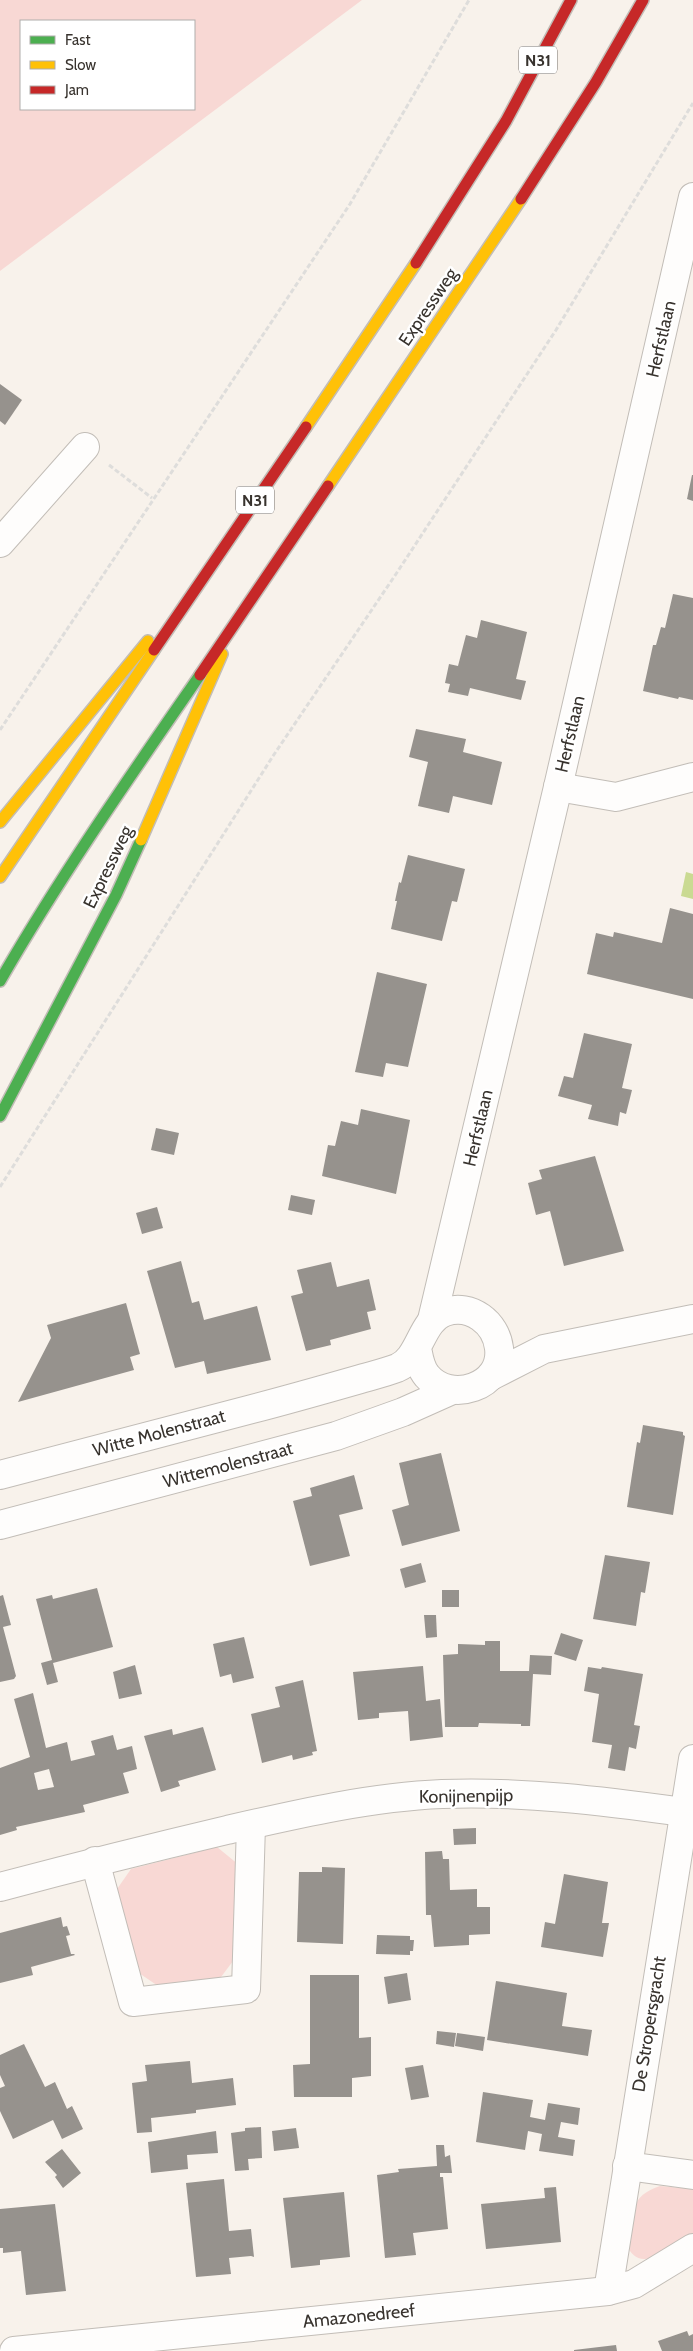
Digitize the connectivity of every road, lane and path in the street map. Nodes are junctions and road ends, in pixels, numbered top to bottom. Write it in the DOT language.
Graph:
graph roads {
  1 [pos="469,0"];
  2 [pos="570,0"];
  3 [pos="642,0"];
  4 [pos="693,103"];
  5 [pos="692,108"];
  6 [pos="693,197"];
  7 [pos="85,447"];
  8 [pos="153,498"];
  9 [pos="0,543"];
  10 [pos="217,557"];
  11 [pos="233,627"];
  12 [pos="0,730"];
  13 [pos="693,777"];
  14 [pos="558,787"];
  15 [pos="0,822"];
  16 [pos="0,877"];
  17 [pos="0,981"];
  18 [pos="0,1116"];
  19 [pos="0,1187"];
  20 [pos="444,1269"];
  21 [pos="473,1312"];
  22 [pos="693,1319"];
  23 [pos="432,1320"];
  24 [pos="494,1331"];
  25 [pos="416,1348"];
  26 [pos="544,1349"];
  27 [pos="491,1376"];
  28 [pos="450,1391"];
  29 [pos="0,1475"];
  30 [pos="0,1525"];
  31 [pos="693,1758"];
  32 [pos="683,1812"];
  33 [pos="251,1824"];
  34 [pos="94,1861"];
  35 [pos="0,1886"];
  36 [pos="627,2166"];
  37 [pos="693,2176"];
  38 [pos="693,2248"];
  39 [pos="608,2291"];
  40 [pos="14,2351"];
  1 -- 8 [label="path"];
  2 -- 10 [label="main road, Expressweg / N31"];
  3 -- 11 [label="main road, Expressweg"];
  4 -- 5 [label="path"];
  5 -- 19 [label="path"];
  6 -- 14 [label="street, Herfstlaan"];
  7 -- 8 [label="path"];
  7 -- 9 [label="street"];
  8 -- 12 [label="path"];
  10 -- 15 [label="main road, Expressweg"];
  10 -- 16 [label="main road, Expressweg / N31"];
  11 -- 17 [label="main road, Expressweg"];
  11 -- 18 [label="main road, Expressweg"];
  13 -- 14 [label="street"];
  14 -- 20 [label="street, Herfstlaan"];
  20 -- 21 [label="street"];
  20 -- 23 [label="street, Herfstlaan"];
  21 -- 23 [label="street"];
  21 -- 24 [label="street"];
  22 -- 26 [label="street"];
  23 -- 25 [label="street"];
  24 -- 26 [label="street"];
  24 -- 27 [label="street"];
  25 -- 28 [label="street"];
  25 -- 29 [label="street, Witte Molenstraat"];
  26 -- 27 [label="street"];
  27 -- 28 [label="street"];
  28 -- 30 [label="street, Wittemolenstraat"];
  31 -- 32 [label="street, De Stropersgracht"];
  32 -- 33 [label="street, Konijnenpijp"];
  32 -- 36 [label="street, De Stropersgracht"];
  33 -- 34 [label="street, Konijnenpijp"];
  33 -- 34 [label="street"];
  34 -- 35 [label="street, Konijnenpijp"];
  36 -- 37 [label="street"];
  36 -- 39 [label="street, De Stropersgracht"];
  38 -- 39 [label="street, Amazonedreef"];
  39 -- 40 [label="street, Amazonedreef"];
}
